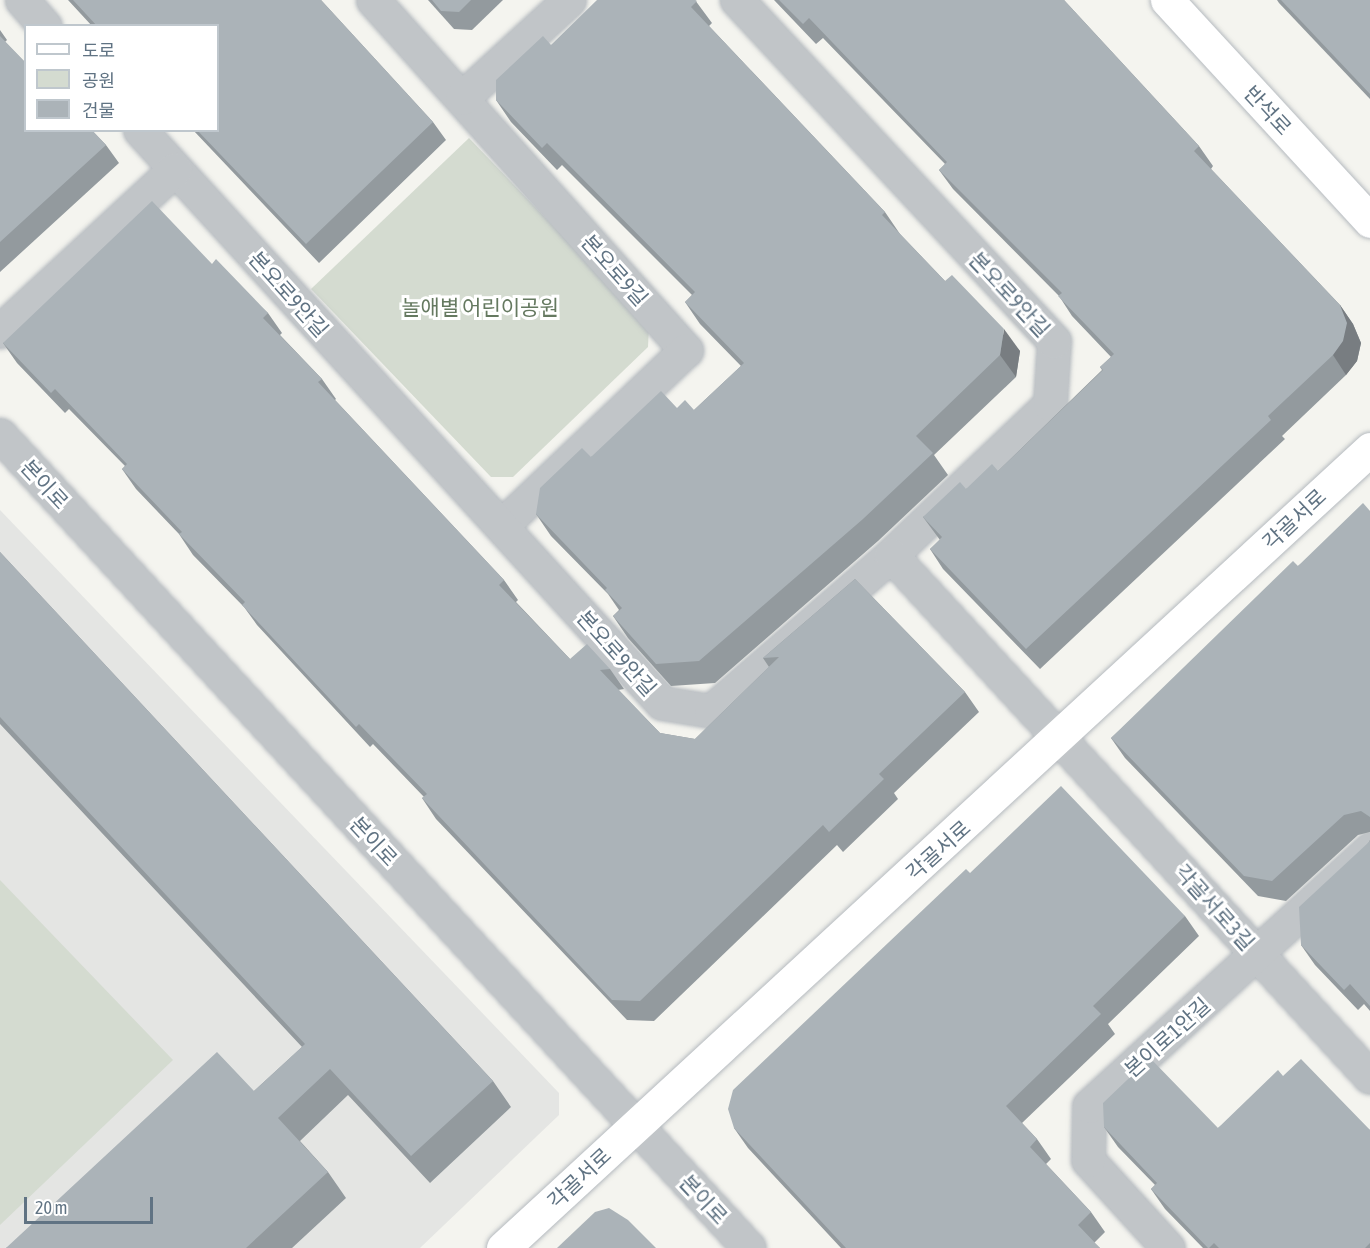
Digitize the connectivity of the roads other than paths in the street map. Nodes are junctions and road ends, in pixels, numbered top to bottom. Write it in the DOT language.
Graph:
graph roads {
  1 [pos="22,0"];
  2 [pos="373,0"];
  3 [pos="568,0"];
  4 [pos="737,0"];
  5 [pos="1167,0"];
  6 [pos="43,24"];
  7 [pos="462,98"];
  8 [pos="142,132"];
  9 [pos="175,169"];
  10 [pos="1368,214"];
  11 [pos="0,331"];
  12 [pos="0,435"];
  13 [pos="1370,449"];
  14 [pos="501,526"];
  15 [pos="891,555"];
  16 [pos="1060,737"];
  17 [pos="1370,849"];
  18 [pos="1258,954"];
  19 [pos="1370,1077"];
  20 [pos="636,1125"];
  21 [pos="503,1248"];
  22 [pos="749,1248"];
  23 [pos="1168,1248"];
  1 -- 6 [label="street"];
  2 -- 7 [label="street, 본오로9길"];
  3 -- 7 [label="street"];
  4 -- 15 [label="street, 본오로9안길"];
  5 -- 10 [label="street, 반석로"];
  7 -- 14 [label="street, 본오로9길"];
  8 -- 9 [label="street, 본오로9안길"];
  9 -- 11 [label="street"];
  9 -- 14 [label="street, 본오로9안길"];
  12 -- 20 [label="street, 본이로"];
  13 -- 16 [label="street, 각골서로"];
  14 -- 15 [label="street, 본오로9안길"];
  15 -- 16 [label="street, 각골서로3길"];
  16 -- 18 [label="street, 각골서로3길"];
  16 -- 20 [label="street, 각골서로"];
  17 -- 18 [label="street, 본이로1안길"];
  18 -- 19 [label="street, 각골서로3길"];
  18 -- 23 [label="street, 본이로1안길"];
  20 -- 21 [label="street, 각골서로"];
  20 -- 22 [label="street, 본이로"];
}
